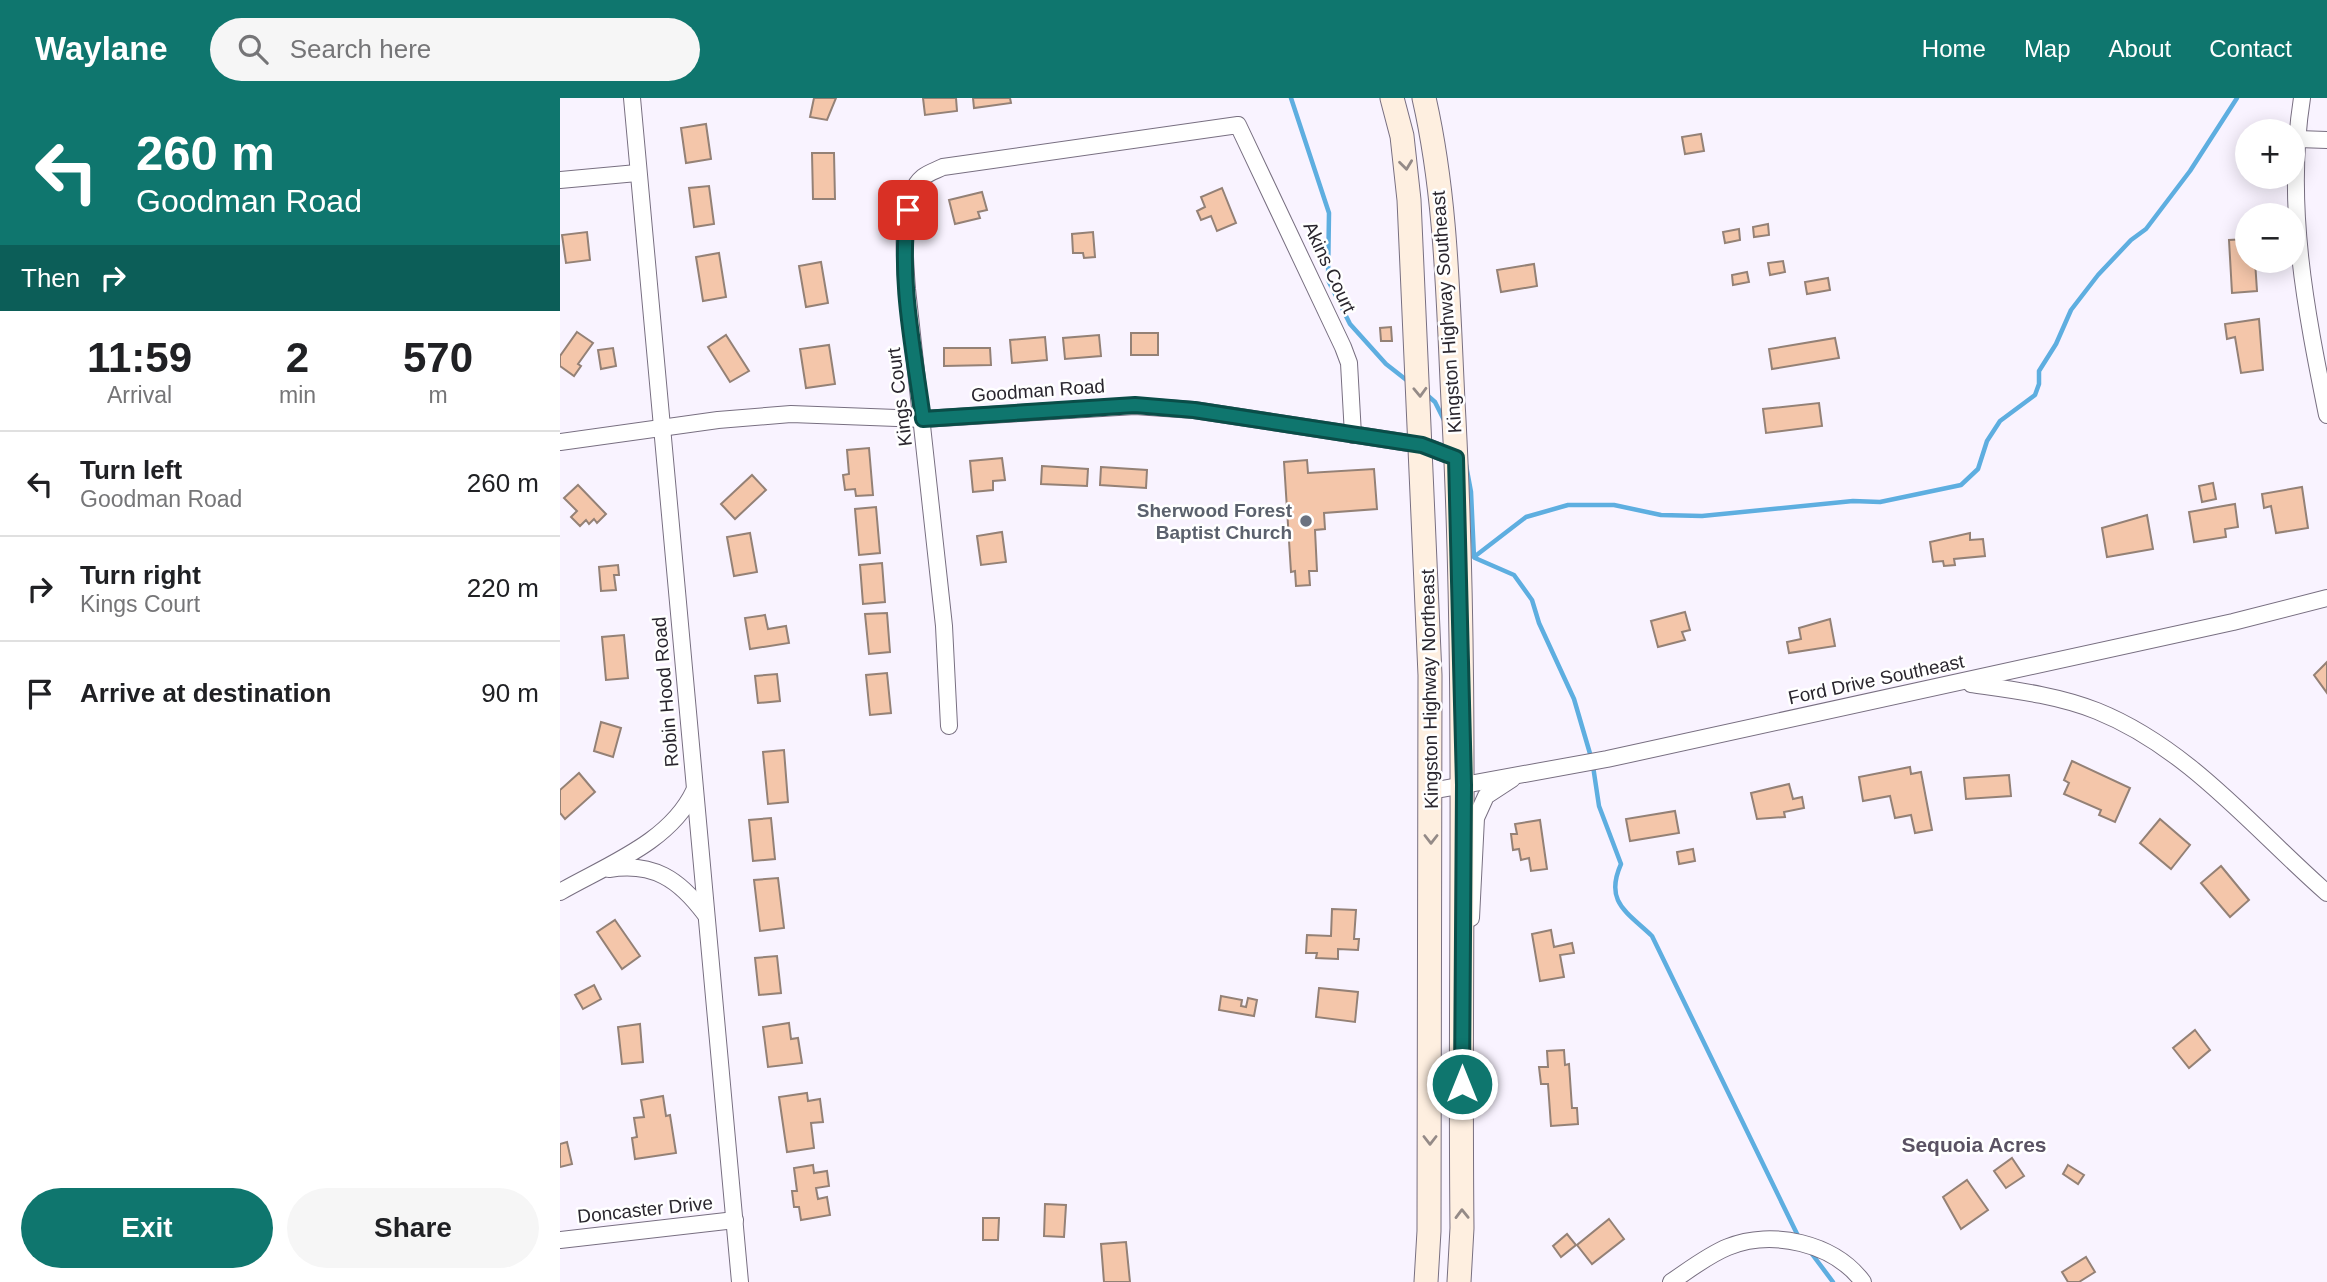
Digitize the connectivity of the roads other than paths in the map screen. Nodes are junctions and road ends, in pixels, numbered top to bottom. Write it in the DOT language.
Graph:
graph roads {
  1 [pos="632,98"];
  2 [pos="1392,98"];
  3 [pos="1424,98"];
  4 [pos="2302,98"];
  5 [pos="2300,119"];
  6 [pos="1238,125"];
  7 [pos="2305,139"];
  8 [pos="2327,140"];
  9 [pos="637,173"];
  10 [pos="560,180"];
  11 [pos="2296,189"];
  12 [pos="2327,415"];
  13 [pos="923,419"];
  14 [pos="661,428"];
  15 [pos="1353,435"];
  16 [pos="560,442"];
  17 [pos="1422,445"];
  18 [pos="1456,458"];
  19 [pos="2327,598"];
  20 [pos="1962,682"];
  21 [pos="949,726"];
  22 [pos="1519,774"];
  23 [pos="1464,785"];
  24 [pos="695,788"];
  25 [pos="1431,791"];
  26 [pos="597,871"];
  27 [pos="560,892"];
  28 [pos="2327,893"];
  29 [pos="707,916"];
  30 [pos="1462,979"];
  31 [pos="736,1220"];
  32 [pos="560,1240"];
  33 [pos="740,1282"];
  34 [pos="1426,1282"];
  35 [pos="1459,1282"];
  36 [pos="1671,1282"];
  37 [pos="1863,1282"];
  1 -- 9 [label="street, Robin Hood Road"];
  2 -- 17 [label="main road, Kingston Highway Northeast, one-way"];
  3 -- 18 [label="main road, Kingston Highway Southeast"];
  4 -- 5 [label="street"];
  6 -- 13 [label="street, Kings Court"];
  6 -- 15 [label="street, Akins Court"];
  7 -- 8 [label="street"];
  9 -- 10 [label="street"];
  9 -- 14 [label="street, Robin Hood Road"];
  11 -- 12 [label="street"];
  13 -- 14 [label="street, Goodman Road"];
  13 -- 15 [label="street, Goodman Road"];
  13 -- 21 [label="street, Kings Court"];
  14 -- 16 [label="street, Goodman Road"];
  14 -- 24 [label="street, Robin Hood Road"];
  15 -- 17 [label="street, Goodman Road"];
  17 -- 18 [label="street, Goodman Road"];
  17 -- 25 [label="main road, Kingston Highway Northeast"];
  18 -- 23 [label="main road, Kingston Highway Southeast"];
  19 -- 20 [label="street, Ford Drive Southeast"];
  20 -- 22 [label="street, Ford Drive Southeast"];
  20 -- 28 [label="street"];
  22 -- 23 [label="street, Ford Drive Southeast"];
  22 -- 30 [label="street"];
  23 -- 25 [label="street, Ford Drive Southeast"];
  23 -- 30 [label="main road, Kingston Highway Southeast"];
  24 -- 26 [label="street"];
  24 -- 29 [label="street, Robin Hood Road"];
  25 -- 34 [label="main road, Kingston Highway Northeast, one-way"];
  26 -- 27 [label="street"];
  26 -- 29 [label="street"];
  29 -- 31 [label="street, Robin Hood Road"];
  35 -- 30 [label="main road, Kingston Highway Southeast, one-way"];
  31 -- 32 [label="street, Doncaster Drive"];
  31 -- 33 [label="street, Robin Hood Road"];
  36 -- 37 [label="street"];
}
